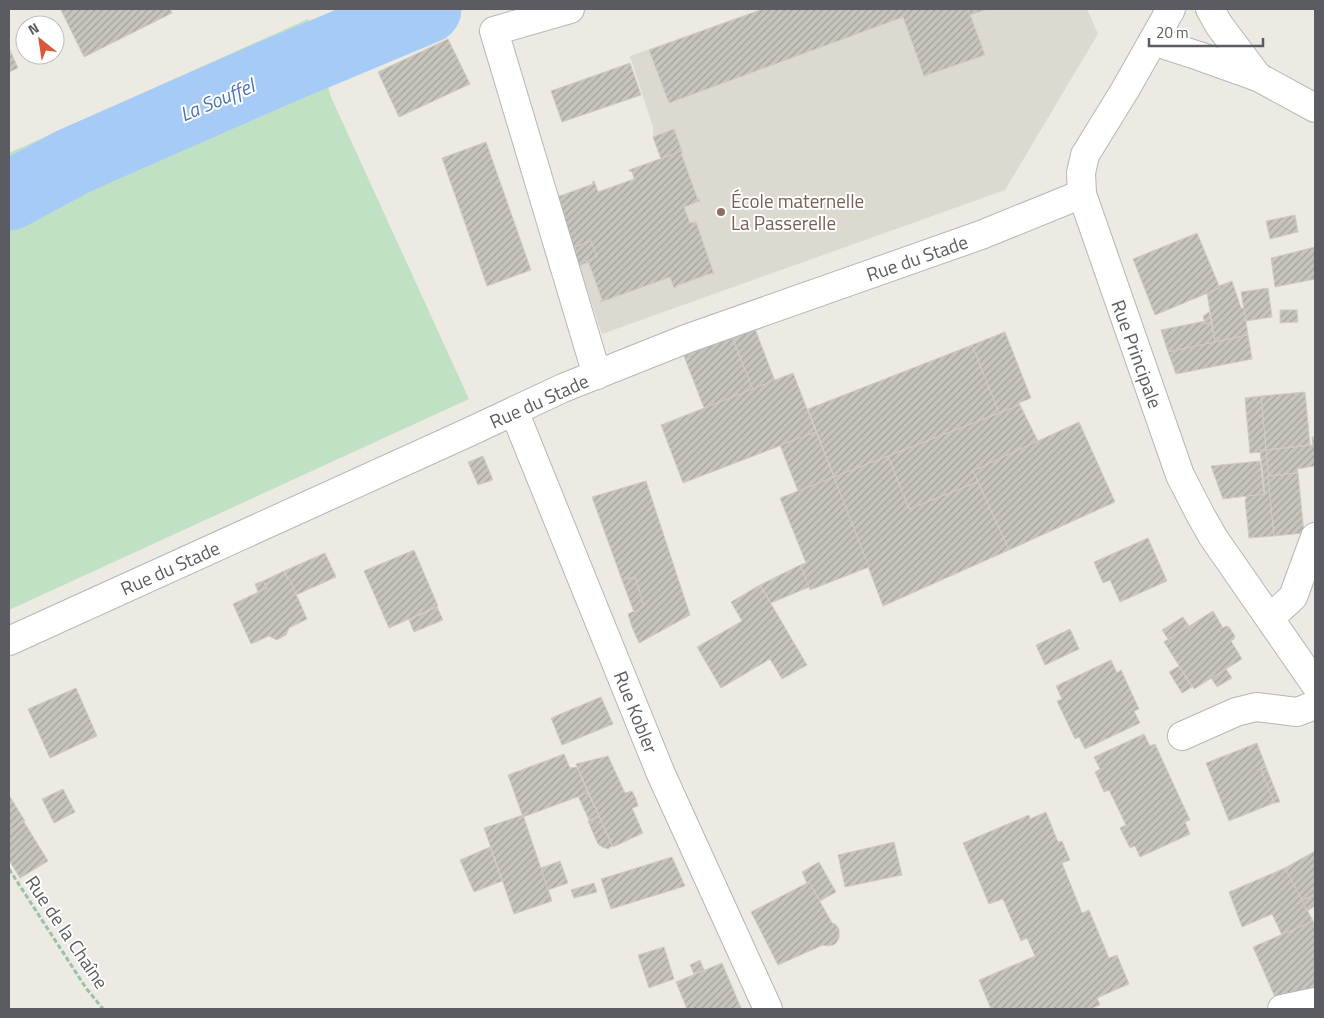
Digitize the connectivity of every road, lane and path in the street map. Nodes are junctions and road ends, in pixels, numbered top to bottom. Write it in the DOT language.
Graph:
graph roads {
  1 [pos="570,9"];
  2 [pos="1171,9"];
  3 [pos="1210,9"];
  4 [pos="1153,41"];
  5 [pos="1258,78"];
  6 [pos="1315,108"];
  7 [pos="1082,194"];
  8 [pos="597,375"];
  9 [pos="514,411"];
  10 [pos="1315,538"];
  11 [pos="1309,569"];
  12 [pos="1270,618"];
  13 [pos="9,641"];
  14 [pos="1315,684"];
  15 [pos="1315,705"];
  16 [pos="1182,736"];
  17 [pos="9,869"];
  18 [pos="1315,1002"];
  19 [pos="103,1009"];
  20 [pos="768,1009"];
  21 [pos="1282,1009"];
  1 -- 8 [label="street"];
  2 -- 4 [label="street, Rue Principale"];
  3 -- 5 [label="street"];
  4 -- 5 [label="street"];
  4 -- 7 [label="street, Rue Principale"];
  5 -- 6 [label="street"];
  7 -- 8 [label="street, Rue du Stade"];
  7 -- 12 [label="street, Rue Principale"];
  8 -- 9 [label="street, Rue du Stade"];
  9 -- 13 [label="street, Rue du Stade"];
  9 -- 20 [label="street, Rue Kobler"];
  10 -- 11 [label="street"];
  11 -- 12 [label="street"];
  12 -- 14 [label="street, Rue Principale"];
  15 -- 16 [label="street"];
  17 -- 19 [label="path, Rue de la Chaîne"];
  18 -- 21 [label="street"];
}
